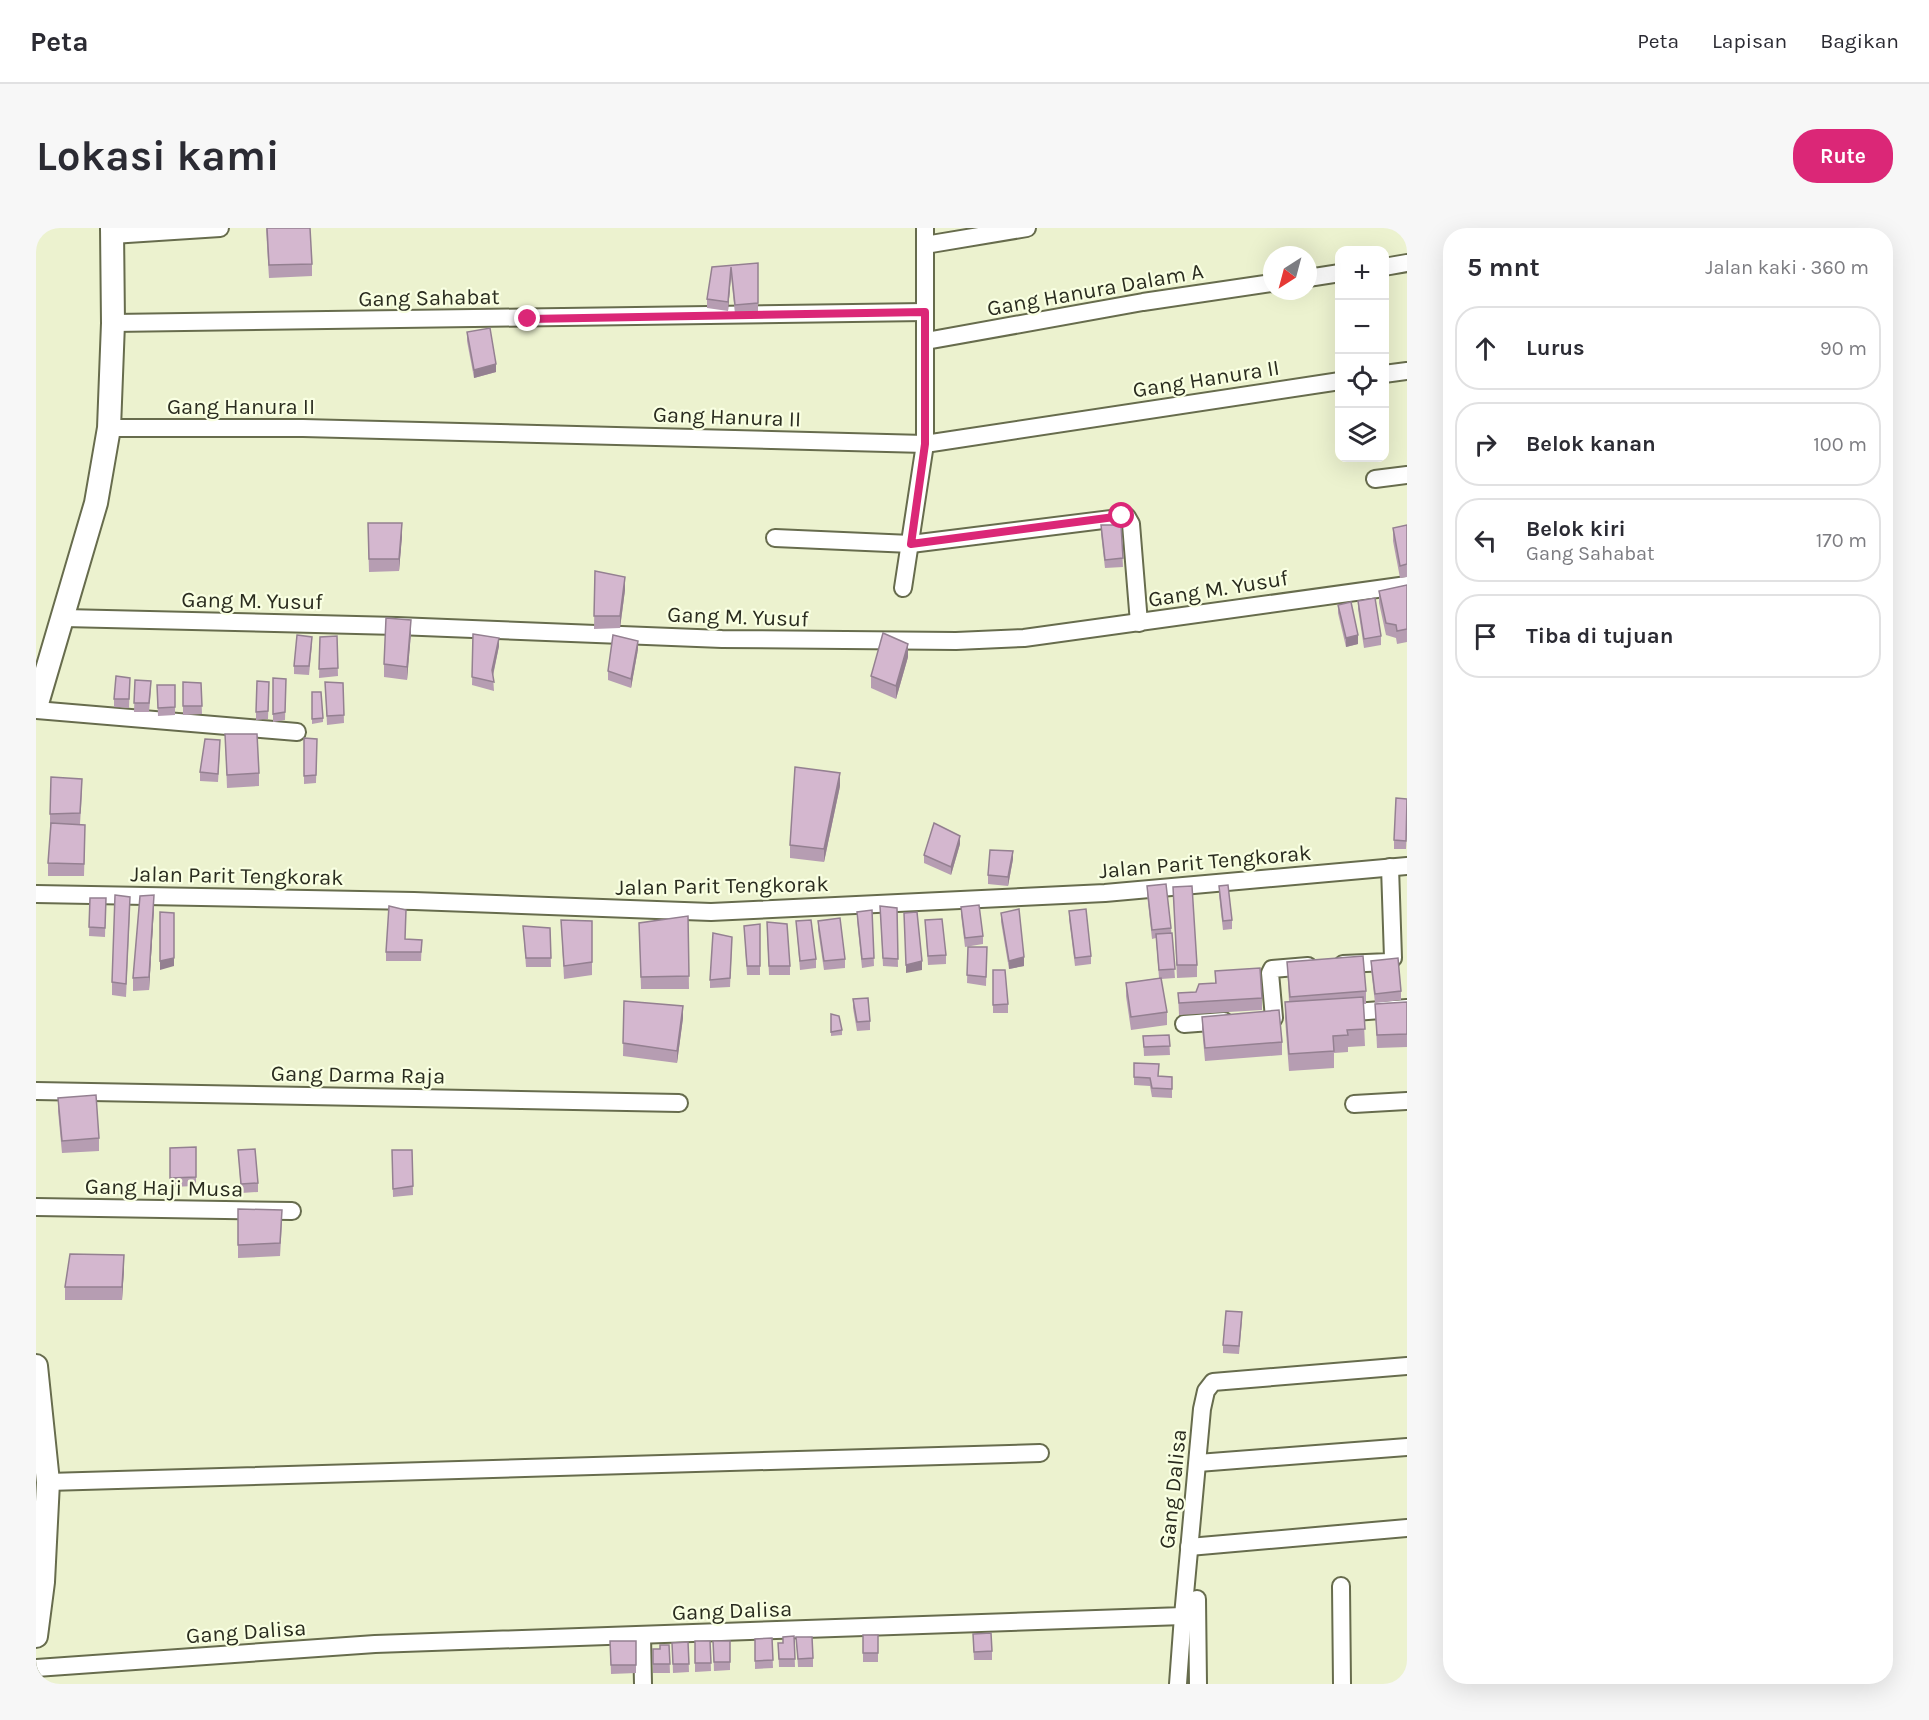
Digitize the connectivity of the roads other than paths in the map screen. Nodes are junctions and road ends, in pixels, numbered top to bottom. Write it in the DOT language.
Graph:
graph roads {
  1 [pos="219,228"];
  2 [pos="1026,228"];
  3 [pos="112,231"];
  4 [pos="925,236"];
  5 [pos="1407,263"];
  6 [pos="1389,266"];
  7 [pos="1335,274"];
  8 [pos="1317,277"];
  9 [pos="1263,284"];
  10 [pos="925,312"];
  11 [pos="113,323"];
  12 [pos="926,341"];
  13 [pos="1407,371"];
  14 [pos="1389,373"];
  15 [pos="1335,382"];
  16 [pos="109,428"];
  17 [pos="925,444"];
  18 [pos="1407,474"];
  19 [pos="1375,478"];
  20 [pos="775,538"];
  21 [pos="911,544"];
  22 [pos="1407,585"];
  23 [pos="903,588"];
  24 [pos="64,618"];
  25 [pos="1139,622"];
  26 [pos="36,708"];
  27 [pos="297,732"];
  28 [pos="1407,866"];
  29 [pos="1390,867"];
  30 [pos="36,894"];
  31 [pos="1407,1008"];
  32 [pos="1330,1014"];
  33 [pos="1184,1024"];
  34 [pos="36,1091"];
  35 [pos="1407,1101"];
  36 [pos="679,1102"];
  37 [pos="1354,1104"];
  38 [pos="36,1207"];
  39 [pos="292,1211"];
  40 [pos="36,1366"];
  41 [pos="1407,1366"];
  42 [pos="39,1438"];
  43 [pos="1407,1447"];
  44 [pos="1040,1453"];
  45 [pos="1198,1462"];
  46 [pos="48,1482"];
  47 [pos="1407,1528"];
  48 [pos="1189,1547"];
  49 [pos="1341,1586"];
  50 [pos="1197,1599"];
  51 [pos="1183,1616"];
  52 [pos="36,1636"];
  53 [pos="642,1636"];
  54 [pos="36,1668"];
  55 [pos="643,1684"];
  56 [pos="1178,1684"];
  57 [pos="1198,1684"];
  58 [pos="1342,1684"];
  1 -- 3 [label="street"];
  2 -- 4 [label="street"];
  3 -- 11 [label="main road"];
  4 -- 10 [label="street"];
  5 -- 6 [label="street"];
  7 -- 8 [label="street"];
  9 -- 12 [label="street, Gang Hanura Dalam A"];
  10 -- 11 [label="street, Gang Sahabat"];
  10 -- 12 [label="street"];
  11 -- 16 [label="main road"];
  12 -- 17 [label="street"];
  13 -- 14 [label="street"];
  15 -- 17 [label="street, Gang Hanura II"];
  16 -- 17 [label="street, Gang Hanura II"];
  16 -- 24 [label="main road"];
  17 -- 21 [label="street"];
  18 -- 19 [label="street"];
  20 -- 21 [label="street"];
  21 -- 23 [label="street"];
  21 -- 25 [label="street"];
  22 -- 25 [label="street, Gang M. Yusuf"];
  24 -- 25 [label="street, Gang M. Yusuf"];
  24 -- 26 [label="main road"];
  26 -- 27 [label="street"];
  28 -- 29 [label="street, Jalan Parit Tengkorak"];
  29 -- 30 [label="street, Jalan Parit Tengkorak"];
  29 -- 33 [label="street"];
  31 -- 32 [label="street"];
  34 -- 36 [label="street, Gang Darma Raja"];
  35 -- 37 [label="street"];
  38 -- 39 [label="street, Gang Haji Musa"];
  40 -- 42 [label="main road"];
  41 -- 45 [label="street, Gang Dalisa"];
  42 -- 46 [label="main road"];
  43 -- 45 [label="street"];
  44 -- 46 [label="street"];
  45 -- 48 [label="street, Gang Dalisa"];
  46 -- 52 [label="main road"];
  47 -- 48 [label="street"];
  48 -- 51 [label="street, Gang Dalisa"];
  49 -- 58 [label="street"];
  50 -- 57 [label="street"];
  51 -- 53 [label="street, Gang Dalisa"];
  51 -- 56 [label="street"];
  53 -- 54 [label="street, Gang Dalisa"];
  53 -- 55 [label="street"];
}
